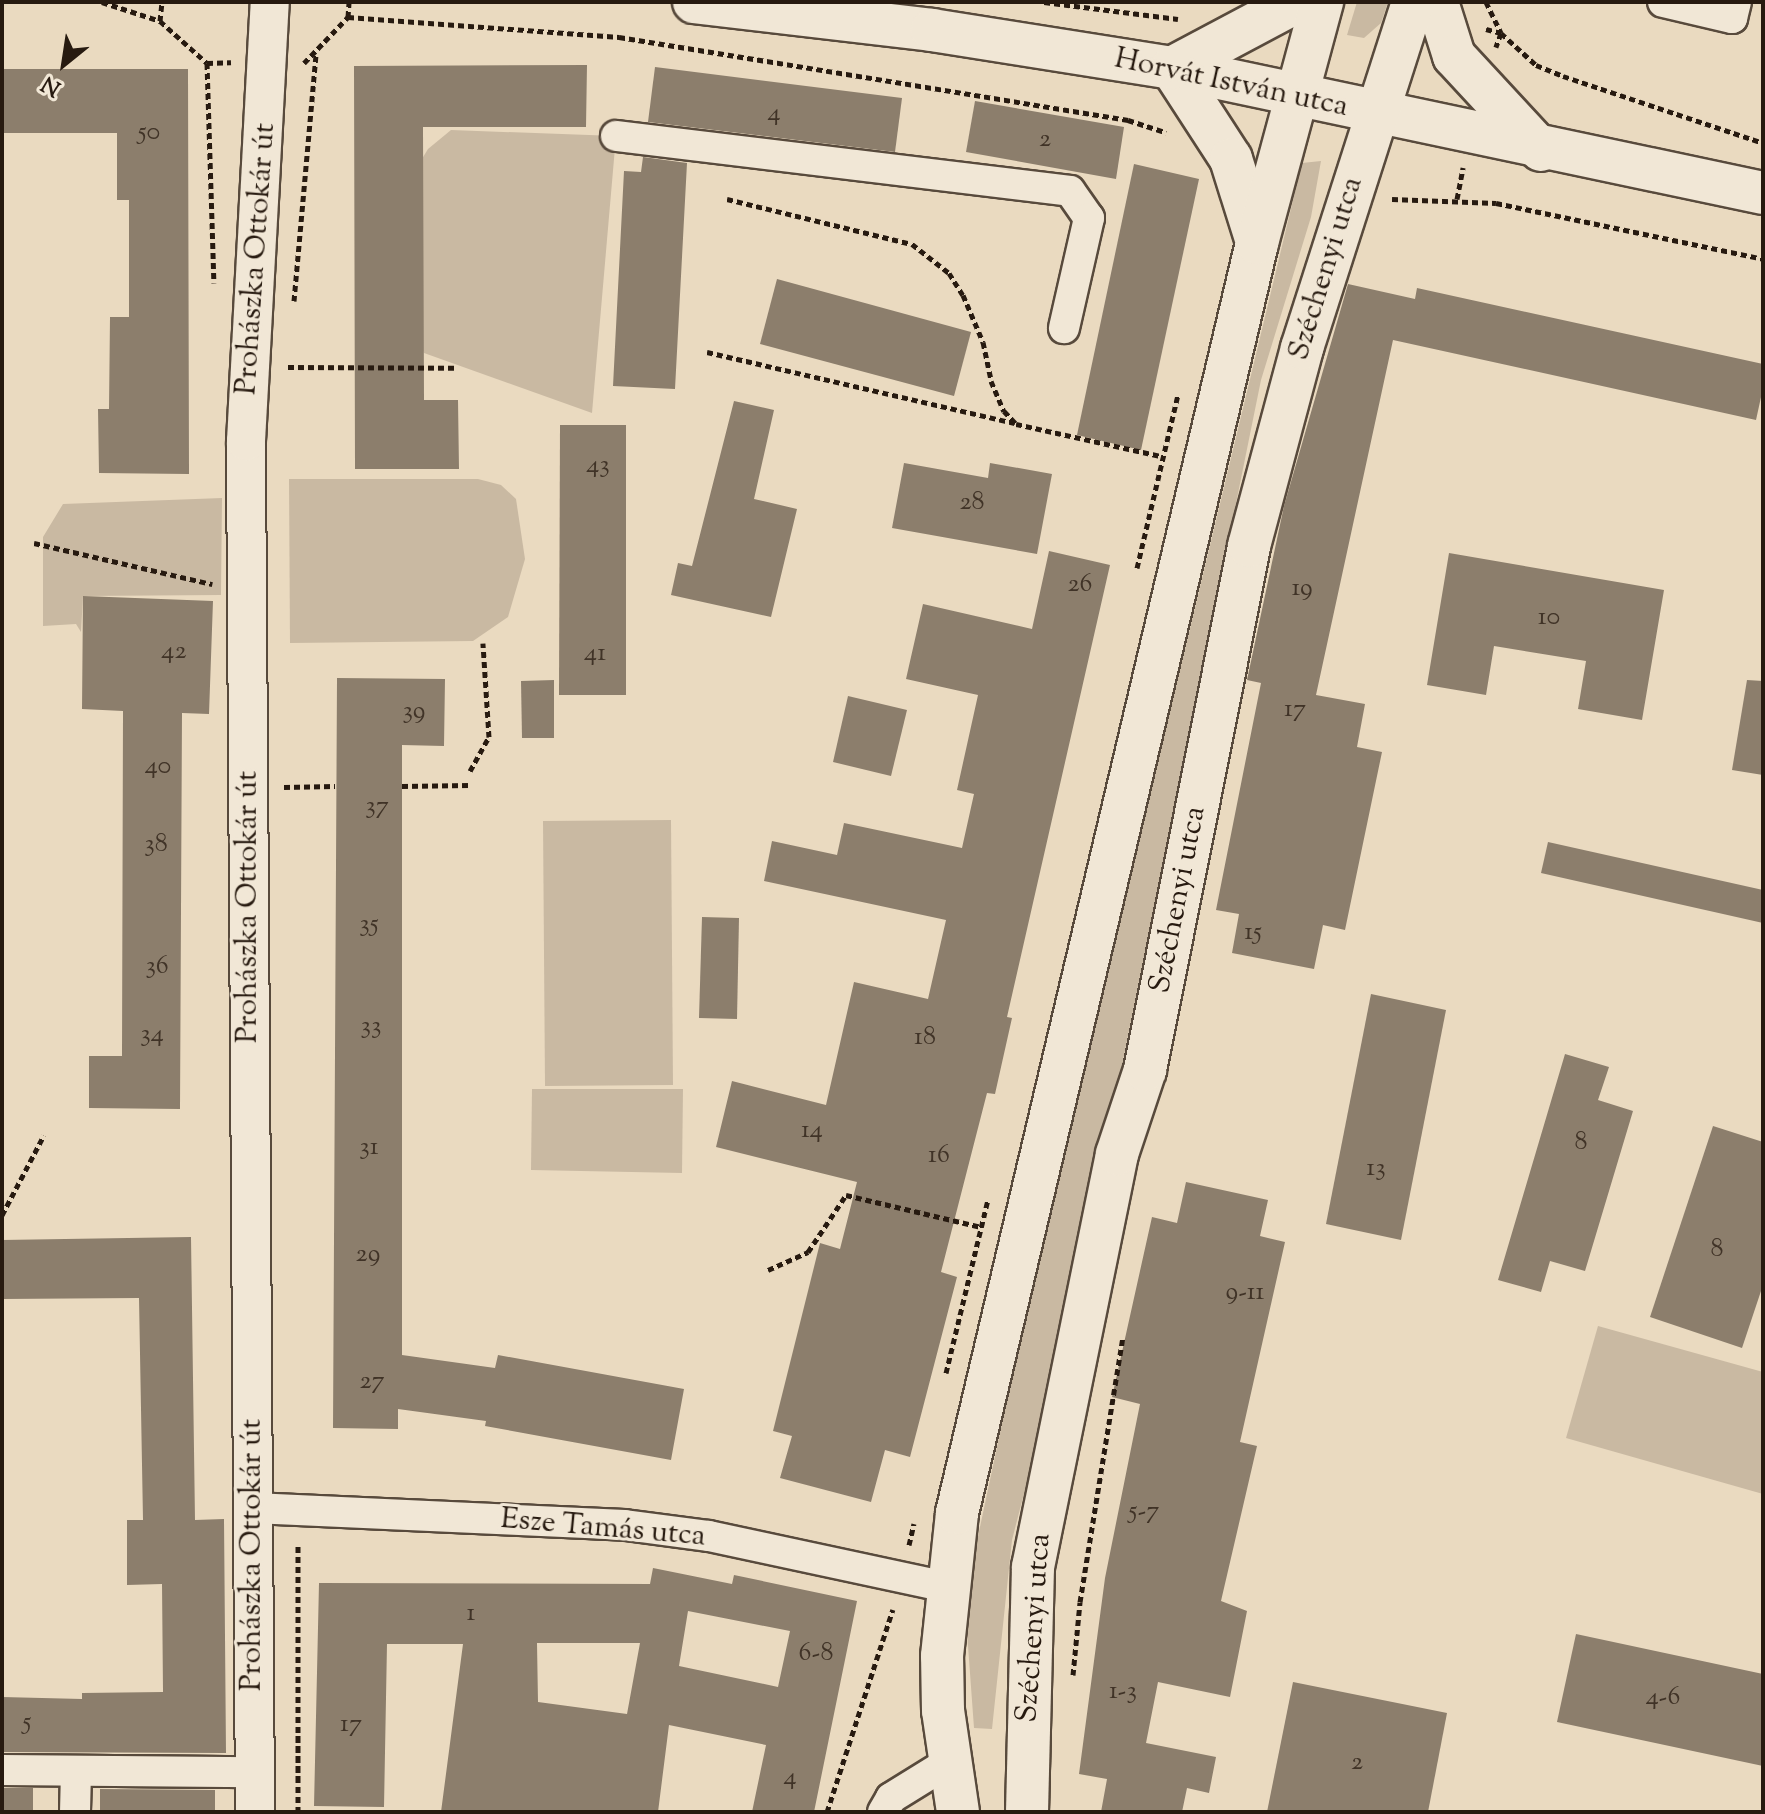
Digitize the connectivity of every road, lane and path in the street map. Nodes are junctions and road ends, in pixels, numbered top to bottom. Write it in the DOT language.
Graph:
graph roads {
  1 [pos="102,2"];
  2 [pos="162,2"];
  3 [pos="270,2"];
  4 [pos="349,2"];
  5 [pos="694,2"];
  6 [pos="1044,2"];
  7 [pos="1296,2"];
  8 [pos="1322,2"];
  9 [pos="1486,2"];
  10 [pos="1663,2"];
  11 [pos="1736,2"];
  12 [pos="1430,7"];
  13 [pos="348,17"];
  14 [pos="1182,20"];
  15 [pos="160,21"];
  16 [pos="1501,33"];
  17 [pos="268,61"];
  18 [pos="207,63"];
  19 [pos="1172,68"];
  20 [pos="1299,96"];
  21 [pos="1374,113"];
  22 [pos="616,136"];
  23 [pos="1178,139"];
  24 [pos="1763,143"];
  25 [pos="1541,150"];
  26 [pos="1763,193"];
  27 [pos="727,199"];
  28 [pos="1386,204"];
  29 [pos="1257,243"];
  30 [pos="1763,259"];
  31 [pos="215,294"];
  32 [pos="1064,328"];
  33 [pos="707,352"];
  34 [pos="288,367"];
  35 [pos="454,368"];
  36 [pos="1016,424"];
  37 [pos="1160,456"];
  38 [pos="34,543"];
  39 [pos="221,586"];
  40 [pos="483,643"];
  41 [pos="470,771"];
  42 [pos="470,785"];
  43 [pos="335,786"];
  44 [pos="402,786"];
  45 [pos="279,787"];
  46 [pos="44,1135"];
  47 [pos="2,1215"];
  48 [pos="1022,1242"];
  49 [pos="768,1270"];
  50 [pos="1126,1320"];
  51 [pos="253,1508"];
  52 [pos="298,1511"];
  53 [pos="903,1578"];
  54 [pos="947,1587"];
  55 [pos="1071,1690"];
  56 [pos="949,1762"];
  57 [pos="2,1770"];
  58 [pos="76,1771"];
  59 [pos="255,1772"];
  60 [pos="75,1812"];
  61 [pos="255,1812"];
  62 [pos="298,1812"];
  63 [pos="827,1812"];
  64 [pos="883,1812"];
  65 [pos="958,1812"];
  66 [pos="1027,1812"];
  1 -- 15 [label="path"];
  2 -- 15 [label="path"];
  3 -- 17 [label="street, Prohászka Ottokár út"];
  4 -- 13 [label="path"];
  5 -- 19 [label="main road, Horvát István utca"];
  6 -- 14 [label="path"];
  7 -- 19 [label="main road"];
  8 -- 20 [label="main road"];
  9 -- 16 [label="path"];
  10 -- 11 [label="street"];
  12 -- 16 [label="path"];
  12 -- 21 [label="main road, Széchenyi utca"];
  12 -- 25 [label="main road"];
  13 -- 17 [label="path"];
  13 -- 23 [label="path"];
  15 -- 18 [label="path"];
  16 -- 24 [label="path"];
  17 -- 18 [label="path"];
  17 -- 51 [label="street, Prohászka Ottokár út"];
  18 -- 31 [label="path"];
  19 -- 20 [label="main road, Horvát István utca"];
  19 -- 29 [label="main road"];
  20 -- 21 [label="main road, Horvát István utca"];
  20 -- 29 [label="main road"];
  21 -- 25 [label="main road, Horvát István utca"];
  21 -- 66 [label="main road, Széchenyi utca"];
  22 -- 32 [label="street"];
  25 -- 26 [label="main road, Horvát István utca"];
  27 -- 36 [label="path"];
  28 -- 30 [label="path"];
  29 -- 48 [label="main road"];
  33 -- 36 [label="path"];
  34 -- 35 [label="path"];
  36 -- 37 [label="path"];
  38 -- 39 [label="path"];
  40 -- 41 [label="path"];
  42 -- 44 [label="path"];
  43 -- 45 [label="path"];
  46 -- 47 [label="path"];
  48 -- 49 [label="path"];
  48 -- 54 [label="main road"];
  50 -- 55 [label="path"];
  51 -- 52 [label="street, Esze Tamás utca"];
  51 -- 59 [label="street, Prohászka Ottokár út"];
  52 -- 53 [label="street, Esze Tamás utca"];
  52 -- 62 [label="path"];
  53 -- 54 [label="street, Esze Tamás utca"];
  53 -- 63 [label="path"];
  54 -- 56 [label="main road"];
  56 -- 64 [label="street"];
  56 -- 65 [label="main road"];
  57 -- 58 [label="street"];
  58 -- 59 [label="street"];
  58 -- 60 [label="street"];
  59 -- 61 [label="street, Prohászka Ottokár út"];
}
